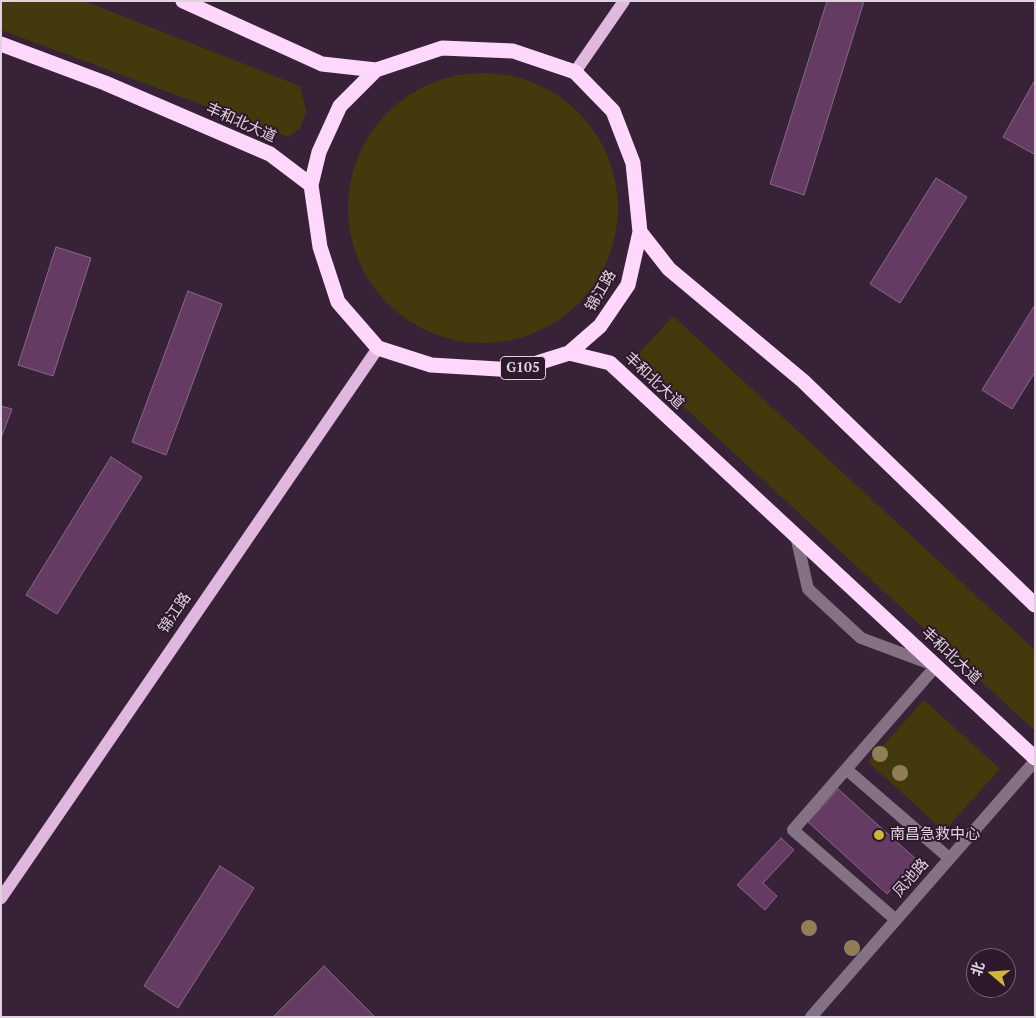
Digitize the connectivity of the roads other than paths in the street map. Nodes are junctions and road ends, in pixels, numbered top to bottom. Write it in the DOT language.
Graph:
graph roads {
  1 [pos="183,1"];
  2 [pos="199,1"];
  3 [pos="624,1"];
  4 [pos="210,14"];
  5 [pos="1,44"];
  6 [pos="376,70"];
  7 [pos="575,72"];
  8 [pos="311,185"];
  9 [pos="640,232"];
  10 [pos="378,348"];
  11 [pos="569,353"];
  12 [pos="796,536"];
  13 [pos="1035,604"];
  14 [pos="936,666"];
  15 [pos="1035,760"];
  16 [pos="846,769"];
  17 [pos="949,858"];
  18 [pos="1,898"];
  19 [pos="896,920"];
  20 [pos="811,1017"];
  1 -- 4 [label="highway"];
  2 -- 4 [label="street"];
  3 -- 7 [label="main road"];
  4 -- 6 [label="highway"];
  5 -- 8 [label="highway, 丰和北大道"];
  6 -- 7 [label="highway"];
  6 -- 8 [label="highway"];
  7 -- 9 [label="highway"];
  8 -- 10 [label="highway"];
  9 -- 11 [label="highway, 锦江路"];
  9 -- 13 [label="highway"];
  10 -- 11 [label="highway, G105"];
  10 -- 18 [label="main road, 锦江路"];
  11 -- 12 [label="highway, 丰和北大道"];
  12 -- 14 [label="highway, 丰和北大道"];
  12 -- 14 [label="street"];
  14 -- 15 [label="highway, 丰和北大道"];
  14 -- 16 [label="street"];
  15 -- 17 [label="street, 凤池路"];
  16 -- 17 [label="street"];
  16 -- 19 [label="street"];
  17 -- 19 [label="street, 凤池路"];
  19 -- 20 [label="street, 凤池路"];
}
